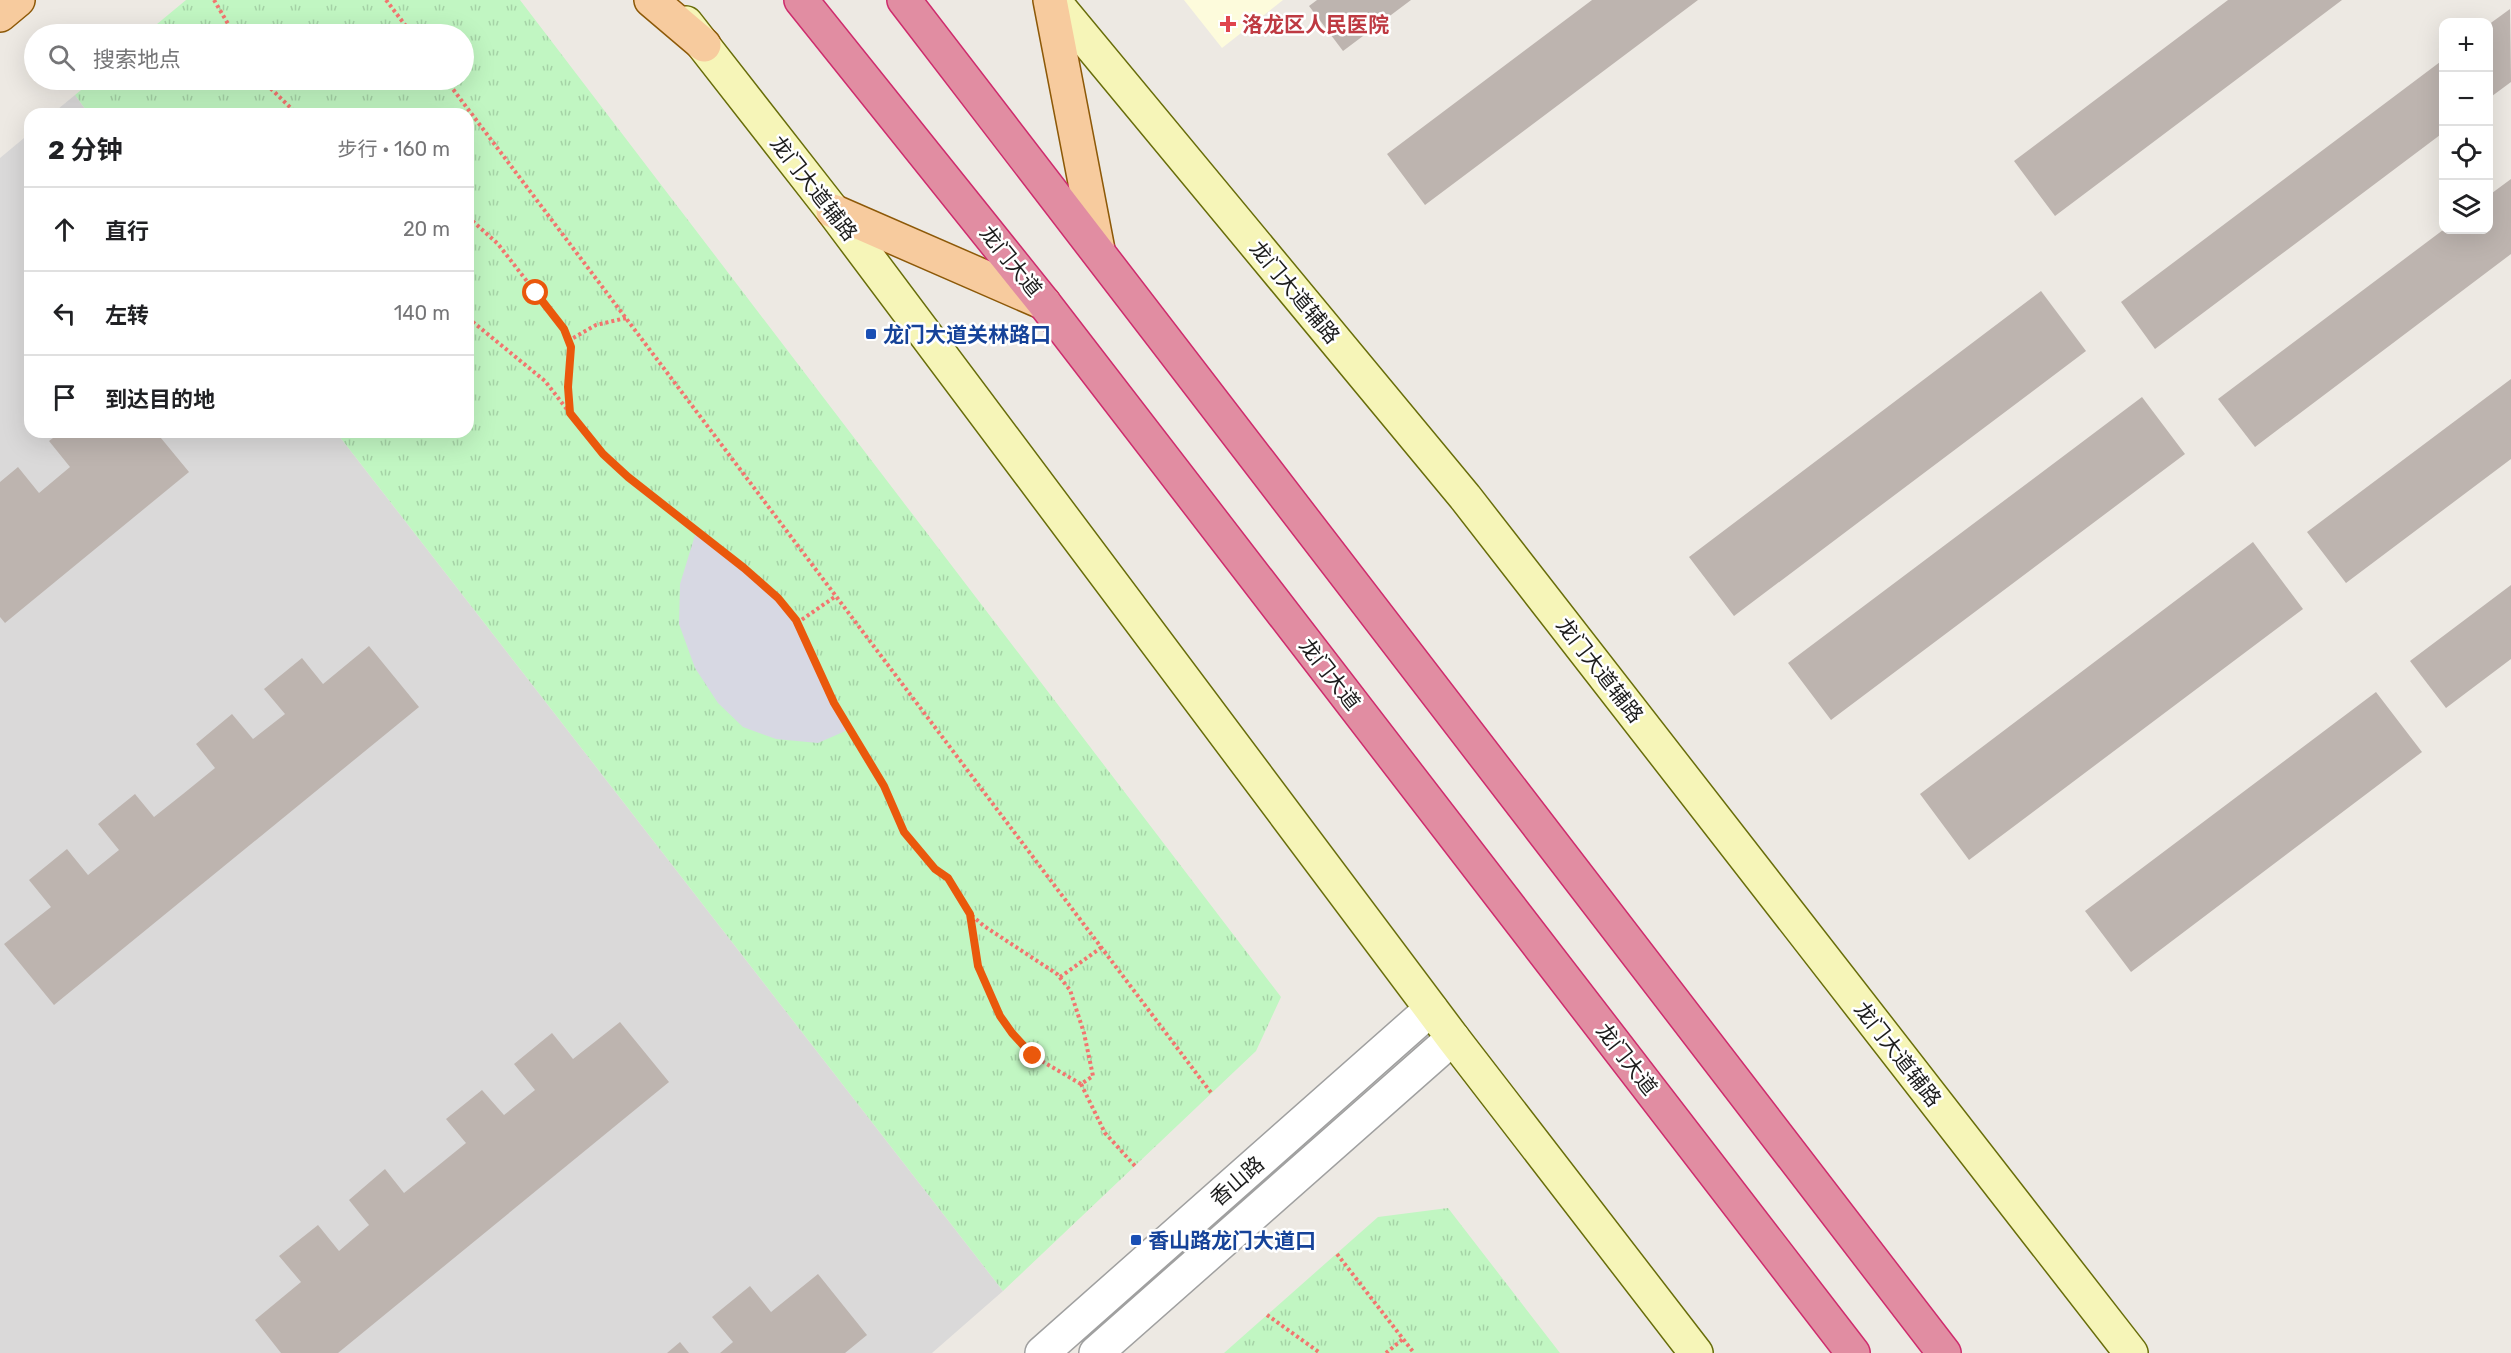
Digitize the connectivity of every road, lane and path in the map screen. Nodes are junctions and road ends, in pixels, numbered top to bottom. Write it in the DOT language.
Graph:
graph roads {
  1 [pos="18,0"];
  2 [pos="214,0"];
  3 [pos="386,0"];
  4 [pos="651,0"];
  5 [pos="668,0"];
  6 [pos="801,0"];
  7 [pos="904,0"];
  8 [pos="1052,0"];
  9 [pos="0,15"];
  10 [pos="228,24"];
  11 [pos="404,24"];
  12 [pos="704,45"];
  13 [pos="272,90"];
  14 [pos="454,90"];
  15 [pos="291,108"];
  16 [pos="467,108"];
  17 [pos="474,117"];
  18 [pos="832,211"];
  19 [pos="474,222"];
  20 [pos="1098,250"];
  21 [pos="1044,303"];
  22 [pos="626,318"];
  23 [pos="474,323"];
  24 [pos="568,341"];
  25 [pos="570,413"];
  26 [pos="837,596"];
  27 [pos="797,623"];
  28 [pos="970,914"];
  29 [pos="1102,947"];
  30 [pos="1060,977"];
  31 [pos="1431,1009"];
  32 [pos="1453,1038"];
  33 [pos="1082,1084"];
  34 [pos="1212,1094"];
  35 [pos="1135,1166"];
  36 [pos="1337,1254"];
  37 [pos="1267,1315"];
  38 [pos="1403,1339"];
  39 [pos="1042,1353"];
  40 [pos="1096,1353"];
  41 [pos="1320,1353"];
  42 [pos="1386,1353"];
  43 [pos="1414,1353"];
  44 [pos="1696,1353"];
  45 [pos="1853,1353"];
  46 [pos="1944,1353"];
  47 [pos="2131,1353"];
  1 -- 9 [label="main road"];
  2 -- 10 [label="path"];
  3 -- 11 [label="path"];
  4 -- 12 [label="main road"];
  5 -- 12 [label="main road, 龙门大道辅路"];
  6 -- 21 [label="highway, 龙门大道"];
  7 -- 20 [label="highway"];
  8 -- 20 [label="main road"];
  8 -- 47 [label="main road, 龙门大道辅路"];
  12 -- 18 [label="main road, 龙门大道辅路"];
  13 -- 15 [label="path"];
  14 -- 16 [label="path"];
  17 -- 22 [label="path"];
  18 -- 21 [label="main road"];
  18 -- 31 [label="main road, 龙门大道辅路"];
  19 -- 24 [label="path"];
  20 -- 46 [label="highway"];
  21 -- 45 [label="highway, 龙门大道"];
  22 -- 24 [label="path"];
  22 -- 26 [label="path"];
  23 -- 25 [label="path"];
  24 -- 25 [label="path"];
  25 -- 27 [label="path"];
  26 -- 27 [label="path"];
  26 -- 29 [label="path"];
  27 -- 28 [label="path"];
  28 -- 30 [label="path"];
  28 -- 33 [label="path"];
  29 -- 30 [label="path"];
  29 -- 34 [label="path"];
  30 -- 33 [label="path"];
  31 -- 32 [label="main road, 龙门大道辅路"];
  31 -- 39 [label="street, 香山路"];
  32 -- 40 [label="street, 香山路"];
  32 -- 44 [label="main road, 龙门大道辅路"];
  33 -- 35 [label="path"];
  36 -- 38 [label="path"];
  37 -- 41 [label="path"];
  38 -- 42 [label="path"];
  38 -- 43 [label="path"];
}
